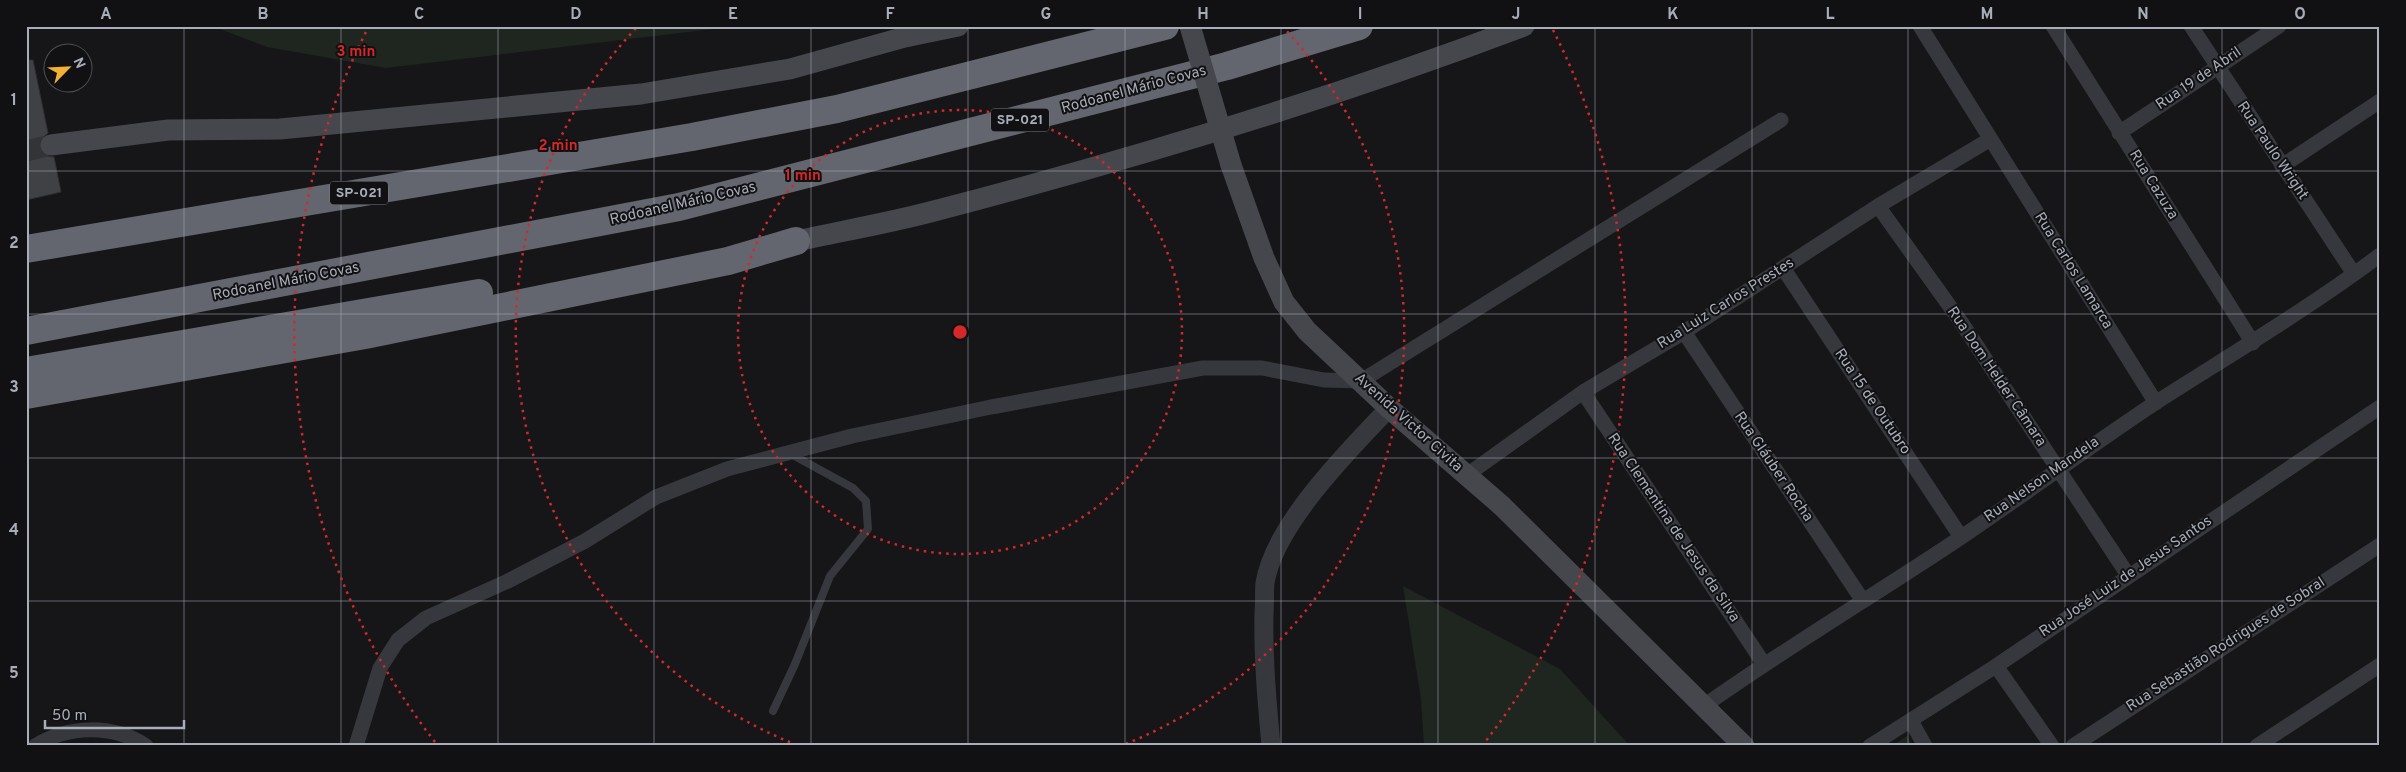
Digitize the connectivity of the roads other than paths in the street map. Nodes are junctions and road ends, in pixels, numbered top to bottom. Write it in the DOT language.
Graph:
graph roads {
  1 [pos="958,26"];
  2 [pos="1165,26"];
  3 [pos="1190,26"];
  4 [pos="1359,26"];
  5 [pos="1524,26"];
  6 [pos="1920,26"];
  7 [pos="2053,26"];
  8 [pos="2191,26"];
  9 [pos="2279,26"];
  10 [pos="2216,67"];
  11 [pos="2380,101"];
  12 [pos="1781,120"];
  13 [pos="2120,133"];
  14 [pos="1989,140"];
  15 [pos="51,145"];
  16 [pos="2282,166"];
  17 [pos="1878,206"];
  18 [pos="796,241"];
  19 [pos="26,250"];
  20 [pos="2380,255"];
  21 [pos="1783,268"];
  22 [pos="2354,274"];
  23 [pos="26,331"];
  24 [pos="1684,332"];
  25 [pos="2253,343"];
  26 [pos="26,371"];
  27 [pos="1360,381"];
  28 [pos="1583,392"];
  29 [pos="26,395"];
  30 [pos="2156,403"];
  31 [pos="2380,407"];
  32 [pos="1389,408"];
  33 [pos="787,452"];
  34 [pos="2057,468"];
  35 [pos="1467,475"];
  36 [pos="1961,536"];
  37 [pos="2380,545"];
  38 [pos="2128,575"];
  39 [pos="1863,602"];
  40 [pos="1764,664"];
  41 [pos="1996,666"];
  42 [pos="2380,666"];
  43 [pos="1704,706"];
  44 [pos="773,711"];
  45 [pos="1911,721"];
  46 [pos="35,746"];
  47 [pos="146,746"];
  48 [pos="356,746"];
  49 [pos="1271,746"];
  50 [pos="1744,746"];
  51 [pos="1870,746"];
  52 [pos="1926,746"];
  53 [pos="2052,746"];
  54 [pos="2073,746"];
  55 [pos="2257,746"];
  1 -- 15 [label="main road"];
  2 -- 19 [label="highway, SP-021"];
  3 -- 27 [label="main road, Avenida Victor Civita, bridge"];
  4 -- 23 [label="highway, Rodoanel Mário Covas / SP-021"];
  5 -- 18 [label="main road"];
  6 -- 14 [label="street, Rua Carlos Lamarca"];
  7 -- 13 [label="street, Rua Cazuza"];
  8 -- 10 [label="street, Rua Paulo Wright"];
  9 -- 10 [label="street, Rua 19 de Abril"];
  10 -- 13 [label="street, Rua 19 de Abril"];
  10 -- 16 [label="street, Rua Paulo Wright"];
  11 -- 16 [label="street"];
  12 -- 27 [label="street"];
  13 -- 25 [label="street, Rua Cazuza"];
  14 -- 17 [label="street, Rua Luiz Carlos Prestes"];
  14 -- 30 [label="street, Rua Carlos Lamarca"];
  16 -- 22 [label="street, Rua Paulo Wright"];
  17 -- 21 [label="street, Rua Luiz Carlos Prestes"];
  17 -- 34 [label="street, Rua Dom Helder Câmara"];
  18 -- 26 [label="highway"];
  18 -- 29 [label="highway"];
  20 -- 22 [label="street, Rua Nelson Mandela"];
  21 -- 24 [label="street, Rua Luiz Carlos Prestes"];
  21 -- 36 [label="street, Rua 15 de Outubro"];
  22 -- 25 [label="street, Rua Nelson Mandela"];
  24 -- 28 [label="street, Rua Luiz Carlos Prestes"];
  24 -- 39 [label="street, Rua Gláuber Rocha"];
  25 -- 30 [label="street, Rua Nelson Mandela"];
  27 -- 32 [label="main road, Avenida Victor Civita"];
  27 -- 33 [label="street"];
  28 -- 35 [label="street, Rua Luiz Carlos Prestes"];
  28 -- 40 [label="street, Rua Clementina de Jesus da Silva"];
  30 -- 34 [label="street, Rua Nelson Mandela"];
  31 -- 38 [label="street, Rua José Luiz de Jesus Santos"];
  32 -- 35 [label="main road, Avenida Victor Civita"];
  32 -- 49 [label="street"];
  33 -- 44 [label="lane"];
  33 -- 48 [label="street"];
  34 -- 36 [label="street, Rua Nelson Mandela"];
  34 -- 38 [label="street, Rua Dom Helder Câmara"];
  35 -- 43 [label="main road, Avenida Victor Civita"];
  36 -- 39 [label="street, Rua Nelson Mandela"];
  37 -- 54 [label="street, Rua Sebastião Rodrigues de Sobral"];
  38 -- 41 [label="street, Rua José Luiz de Jesus Santos"];
  39 -- 40 [label="street, Rua Nelson Mandela"];
  40 -- 43 [label="street, Rua Nelson Mandela"];
  41 -- 45 [label="street, Rua José Luiz de Jesus Santos"];
  41 -- 53 [label="street"];
  42 -- 55 [label="street"];
  43 -- 50 [label="main road, Avenida Victor Civita"];
  45 -- 51 [label="street, Rua José Luiz de Jesus Santos"];
  45 -- 52 [label="street"];
  46 -- 47 [label="street"];
}
